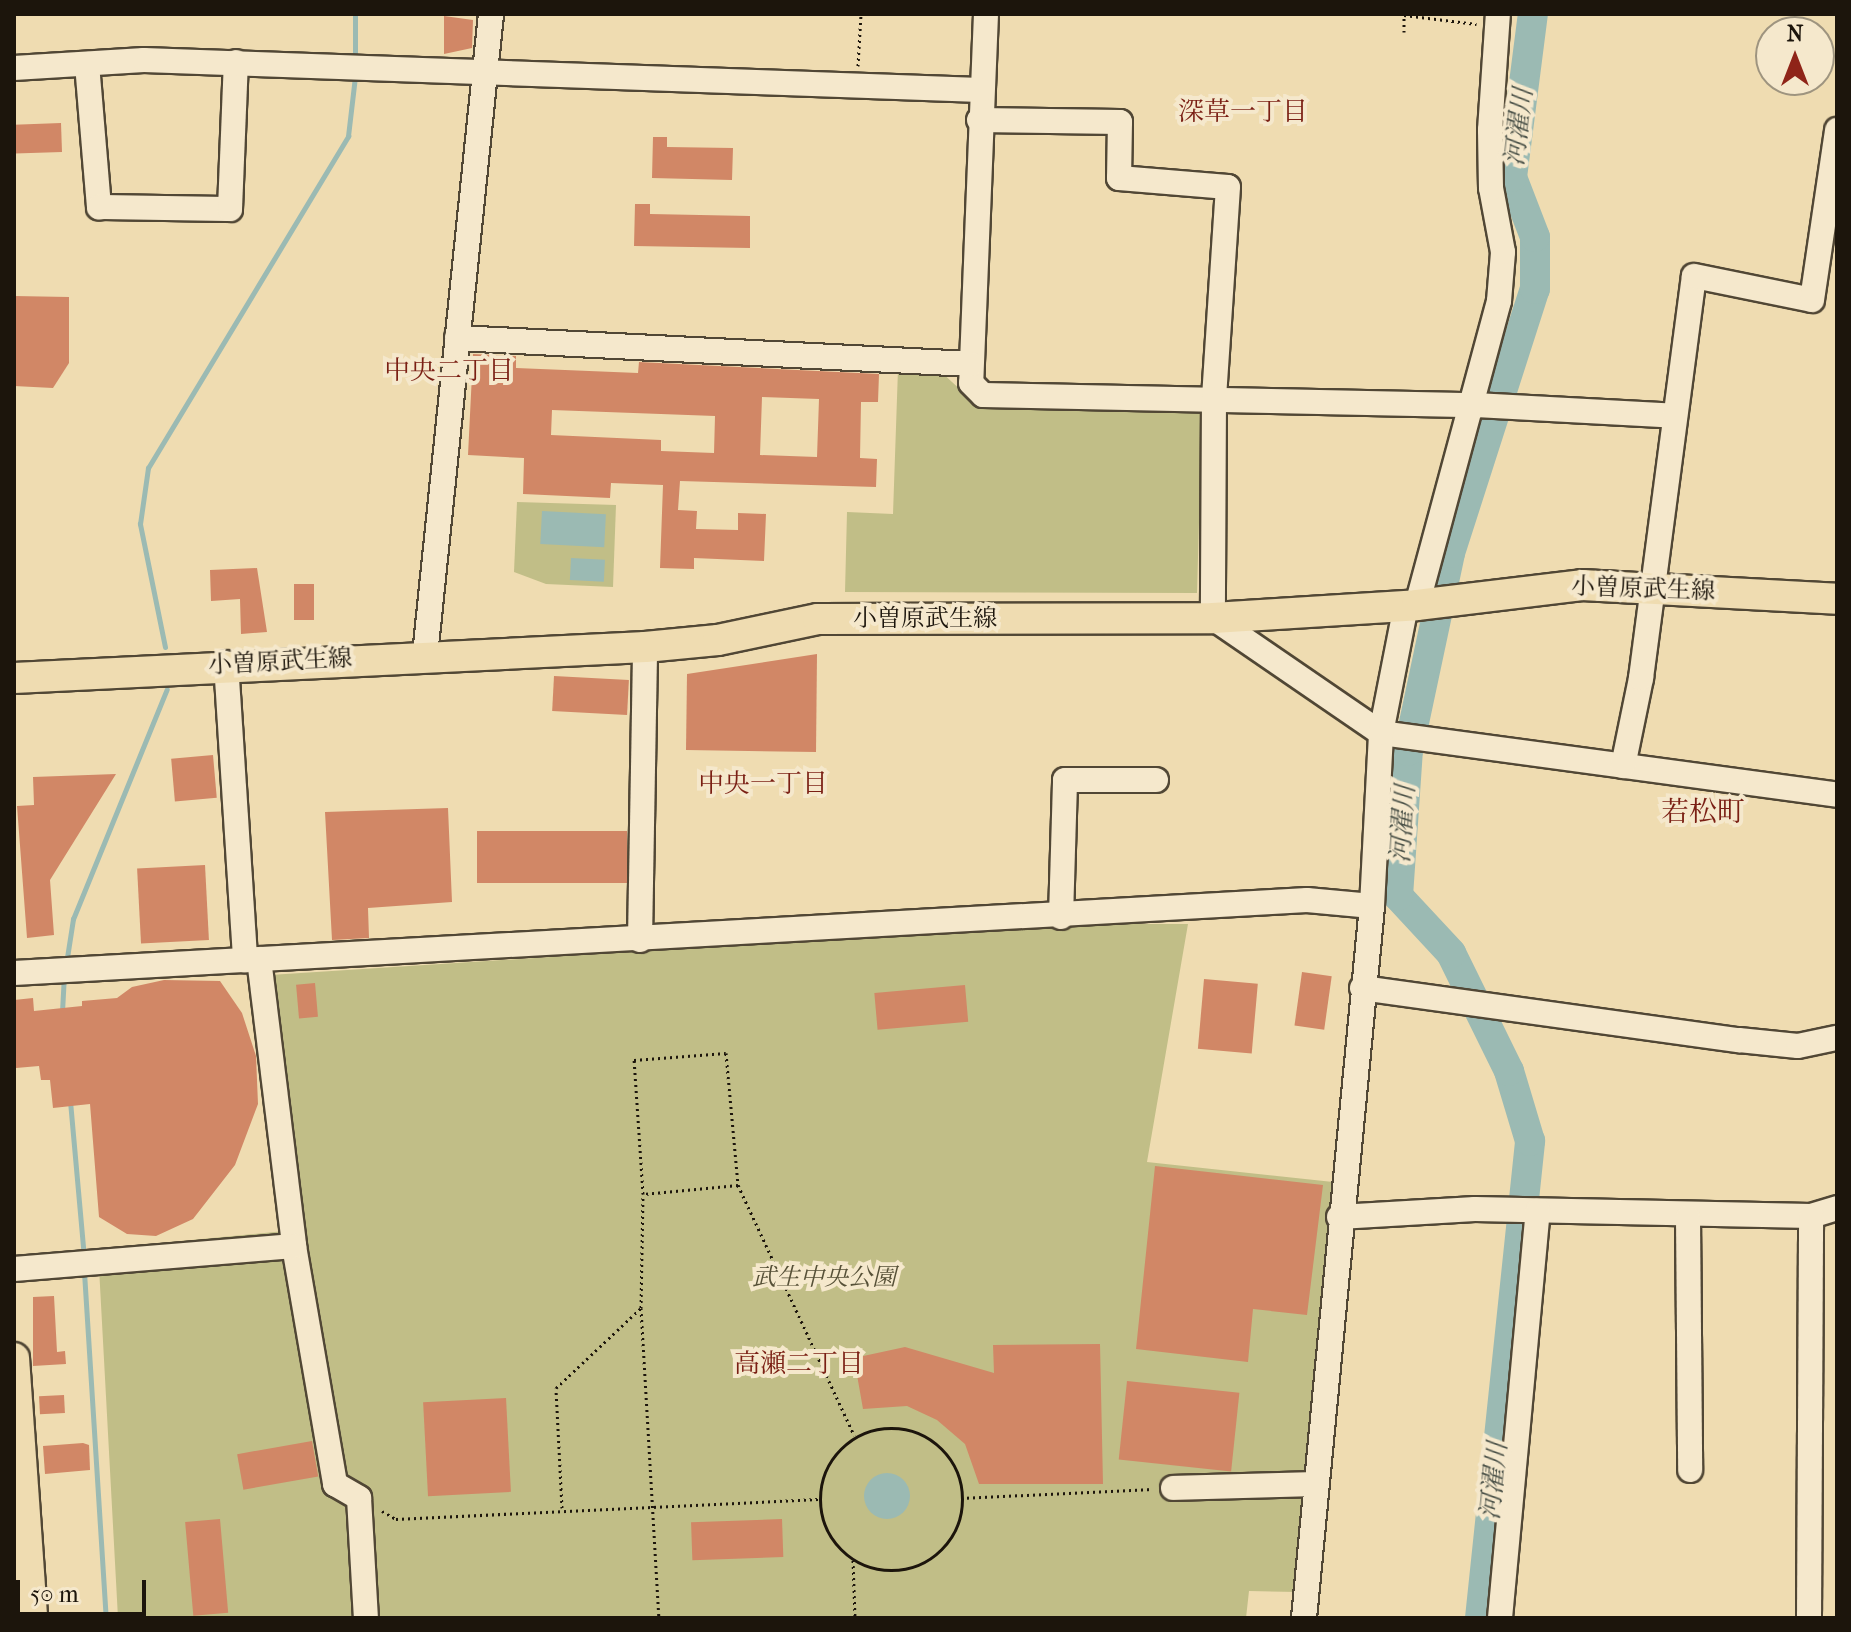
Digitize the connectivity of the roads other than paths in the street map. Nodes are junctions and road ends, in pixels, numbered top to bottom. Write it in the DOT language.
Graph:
graph roads {
  1 [pos="491,14"];
  2 [pos="986,14"];
  3 [pos="1498,20"];
  4 [pos="236,62"];
  5 [pos="87,64"];
  6 [pos="14,68"];
  7 [pos="485,72"];
  8 [pos="980,90"];
  9 [pos="979,120"];
  10 [pos="1837,130"];
  11 [pos="457,338"];
  12 [pos="971,364"];
  13 [pos="1214,399"];
  14 [pos="1475,405"];
  15 [pos="1675,416"];
  16 [pos="1653,589"];
  17 [pos="1837,599"];
  18 [pos="1422,604"];
  19 [pos="1213,618"];
  20 [pos="645,647"];
  21 [pos="425,655"];
  22 [pos="226,663"];
  23 [pos="14,678"];
  24 [pos="1381,733"];
  25 [pos="1623,766"];
  26 [pos="1156,780"];
  27 [pos="1837,795"];
  28 [pos="1372,906"];
  29 [pos="1061,917"];
  30 [pos="640,940"];
  31 [pos="252,960"];
  32 [pos="14,973"];
  33 [pos="1362,988"];
  34 [pos="1837,1038"];
  35 [pos="1837,1208"];
  36 [pos="1538,1211"];
  37 [pos="1811,1216"];
  38 [pos="1339,1217"];
  39 [pos="1688,1218"];
  40 [pos="294,1246"];
  41 [pos="14,1269"];
  42 [pos="14,1358"];
  43 [pos="17,1437"];
  44 [pos="1690,1470"];
  45 [pos="1313,1484"];
  46 [pos="1173,1488"];
  47 [pos="32,1618"];
  48 [pos="366,1618"];
  49 [pos="1304,1618"];
  50 [pos="1500,1618"];
  51 [pos="1809,1618"];
  1 -- 7 [label="street"];
  2 -- 8 [label="street"];
  3 -- 14 [label="street"];
  4 -- 5 [label="street"];
  4 -- 5 [label="street"];
  4 -- 7 [label="street"];
  5 -- 6 [label="street"];
  7 -- 8 [label="street"];
  7 -- 11 [label="street"];
  8 -- 9 [label="street"];
  9 -- 12 [label="street"];
  9 -- 13 [label="street"];
  10 -- 15 [label="street"];
  11 -- 12 [label="street"];
  11 -- 21 [label="street"];
  12 -- 13 [label="street"];
  13 -- 14 [label="street"];
  13 -- 19 [label="street"];
  14 -- 15 [label="street"];
  14 -- 18 [label="street"];
  15 -- 16 [label="street"];
  16 -- 17 [label="main road, 小曽原武生線"];
  16 -- 18 [label="main road, 小曽原武生線"];
  16 -- 25 [label="street"];
  18 -- 19 [label="main road, 小曽原武生線"];
  18 -- 24 [label="street"];
  19 -- 20 [label="main road, 小曽原武生線"];
  19 -- 24 [label="street"];
  20 -- 21 [label="main road, 小曽原武生線"];
  20 -- 30 [label="street"];
  21 -- 22 [label="main road, 小曽原武生線"];
  22 -- 23 [label="main road, 小曽原武生線"];
  22 -- 31 [label="street"];
  24 -- 25 [label="street"];
  24 -- 28 [label="street"];
  25 -- 27 [label="street"];
  26 -- 29 [label="street"];
  28 -- 29 [label="street"];
  28 -- 33 [label="street"];
  29 -- 30 [label="street"];
  30 -- 31 [label="street"];
  31 -- 32 [label="street"];
  31 -- 40 [label="street"];
  33 -- 34 [label="street"];
  33 -- 38 [label="street"];
  35 -- 37 [label="street"];
  36 -- 38 [label="street"];
  36 -- 39 [label="street"];
  36 -- 50 [label="street"];
  37 -- 39 [label="street"];
  37 -- 51 [label="street"];
  38 -- 45 [label="street"];
  39 -- 44 [label="street"];
  40 -- 41 [label="street"];
  40 -- 48 [label="street"];
  42 -- 43 [label="main road"];
  43 -- 47 [label="main road"];
  45 -- 46 [label="street"];
  45 -- 49 [label="street"];
}
